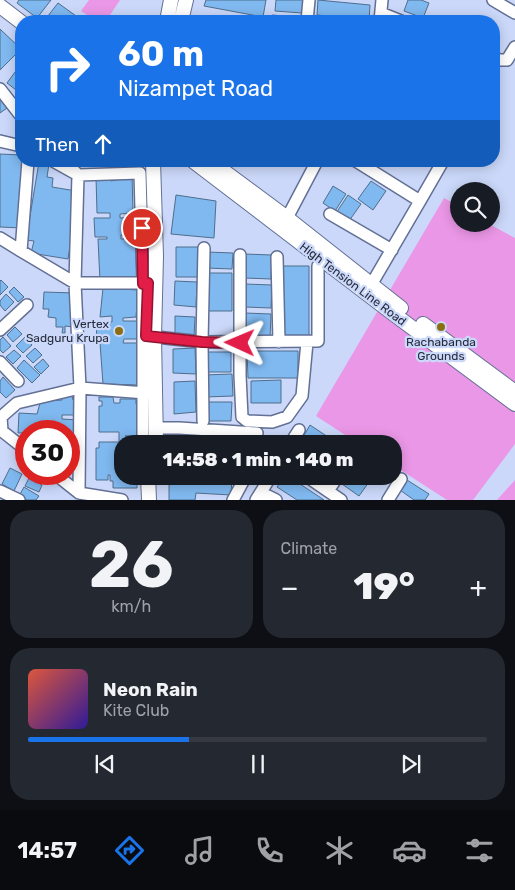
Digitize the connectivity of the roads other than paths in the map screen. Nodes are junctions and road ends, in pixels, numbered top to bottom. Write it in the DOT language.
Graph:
graph roads {
  1 [pos="171,0"];
  2 [pos="186,0"];
  3 [pos="309,0"];
  4 [pos="382,0"];
  5 [pos="493,0"];
  6 [pos="0,6"];
  7 [pos="515,13"];
  8 [pos="168,15"];
  9 [pos="182,15"];
  10 [pos="308,15"];
  11 [pos="381,15"];
  12 [pos="0,17"];
  13 [pos="15,17"];
  14 [pos="15,28"];
  15 [pos="515,47"];
  16 [pos="500,60"];
  17 [pos="0,89"];
  18 [pos="15,108"];
  19 [pos="0,141"];
  20 [pos="15,145"];
  21 [pos="28,167"];
  22 [pos="63,167"];
  23 [pos="70,167"];
  24 [pos="147,167"];
  25 [pos="152,167"];
  26 [pos="203,167"];
  27 [pos="217,167"];
  28 [pos="314,167"];
  29 [pos="366,167"];
  30 [pos="440,167"];
  31 [pos="78,176"];
  32 [pos="247,195"];
  33 [pos="420,201"];
  34 [pos="330,214"];
  35 [pos="287,218"];
  36 [pos="0,238"];
  37 [pos="204,248"];
  38 [pos="392,250"];
  39 [pos="21,252"];
  40 [pos="240,255"];
  41 [pos="277,257"];
  42 [pos="318,266"];
  43 [pos="75,283"];
  44 [pos="145,283"];
  45 [pos="371,285"];
  46 [pos="26,305"];
  47 [pos="0,330"];
  48 [pos="150,336"];
  49 [pos="202,342"];
  50 [pos="279,342"];
  51 [pos="307,342"];
  52 [pos="240,343"];
  53 [pos="0,362"];
  54 [pos="18,381"];
  55 [pos="80,388"];
  56 [pos="515,392"];
  57 [pos="145,394"];
  58 [pos="515,404"];
  59 [pos="203,421"];
  60 [pos="156,428"];
  61 [pos="299,430"];
  62 [pos="257,433"];
  63 [pos="143,435"];
  64 [pos="147,435"];
  65 [pos="156,435"];
  66 [pos="296,435"];
  67 [pos="15,441"];
  68 [pos="69,485"];
  69 [pos="144,485"];
  70 [pos="148,485"];
  71 [pos="156,485"];
  72 [pos="241,485"];
  73 [pos="265,485"];
  74 [pos="319,485"];
  75 [pos="332,485"];
  76 [pos="397,485"];
  77 [pos="0,491"];
  78 [pos="328,491"];
  79 [pos="80,493"];
  80 [pos="19,500"];
  81 [pos="122,500"];
  82 [pos="144,500"];
  83 [pos="149,500"];
  84 [pos="157,500"];
  85 [pos="233,500"];
  86 [pos="256,500"];
  87 [pos="265,500"];
  88 [pos="276,500"];
  89 [pos="341,500"];
  90 [pos="388,500"];
  1 -- 8 [label="main road"];
  2 -- 9 [label="main road"];
  3 -- 10 [label="street"];
  4 -- 11 [label="street"];
  5 -- 7 [label="street"];
  6 -- 13 [label="main road"];
  12 -- 14 [label="main road"];
  15 -- 16 [label="street"];
  17 -- 18 [label="street"];
  19 -- 20 [label="street"];
  21 -- 39 [label="street"];
  22 -- 31 [label="street"];
  23 -- 31 [label="street"];
  24 -- 44 [label="main road"];
  25 -- 48 [label="main road"];
  26 -- 32 [label="main road, High Tension Line Road"];
  27 -- 32 [label="main road, High Tension Line Road"];
  28 -- 35 [label="street"];
  29 -- 33 [label="street"];
  30 -- 33 [label="street"];
  31 -- 43 [label="street"];
  31 -- 44 [label="street"];
  32 -- 35 [label="main road, High Tension Line Road"];
  32 -- 58 [label="main road, High Tension Line Road"];
  33 -- 38 [label="street"];
  34 -- 38 [label="street"];
  35 -- 45 [label="main road, High Tension Line Road"];
  36 -- 39 [label="street"];
  37 -- 49 [label="street"];
  38 -- 45 [label="street"];
  39 -- 43 [label="street"];
  40 -- 52 [label="street"];
  41 -- 50 [label="street"];
  42 -- 51 [label="street"];
  43 -- 44 [label="street"];
  43 -- 55 [label="street"];
  44 -- 48 [label="main road"];
  44 -- 57 [label="street"];
  45 -- 56 [label="main road, High Tension Line Road"];
  46 -- 47 [label="street"];
  48 -- 49 [label="street"];
  48 -- 57 [label="main road"];
  48 -- 60 [label="main road"];
  49 -- 52 [label="street"];
  49 -- 59 [label="street"];
  50 -- 51 [label="street"];
  50 -- 52 [label="street"];
  51 -- 52 [label="street"];
  53 -- 54 [label="street"];
  55 -- 57 [label="street"];
  55 -- 67 [label="street"];
  55 -- 79 [label="street"];
  57 -- 63 [label="street"];
  57 -- 64 [label="main road"];
  60 -- 62 [label="street"];
  60 -- 65 [label="main road"];
  61 -- 66 [label="street"];
  68 -- 79 [label="street"];
  69 -- 82 [label="street"];
  70 -- 83 [label="main road"];
  71 -- 84 [label="main road"];
  72 -- 85 [label="street"];
  73 -- 86 [label="street"];
  74 -- 78 [label="street"];
  75 -- 78 [label="street"];
  76 -- 90 [label="street"];
  77 -- 80 [label="street"];
  78 -- 89 [label="street"];
  79 -- 81 [label="street"];
  87 -- 88 [label="street"];
}
